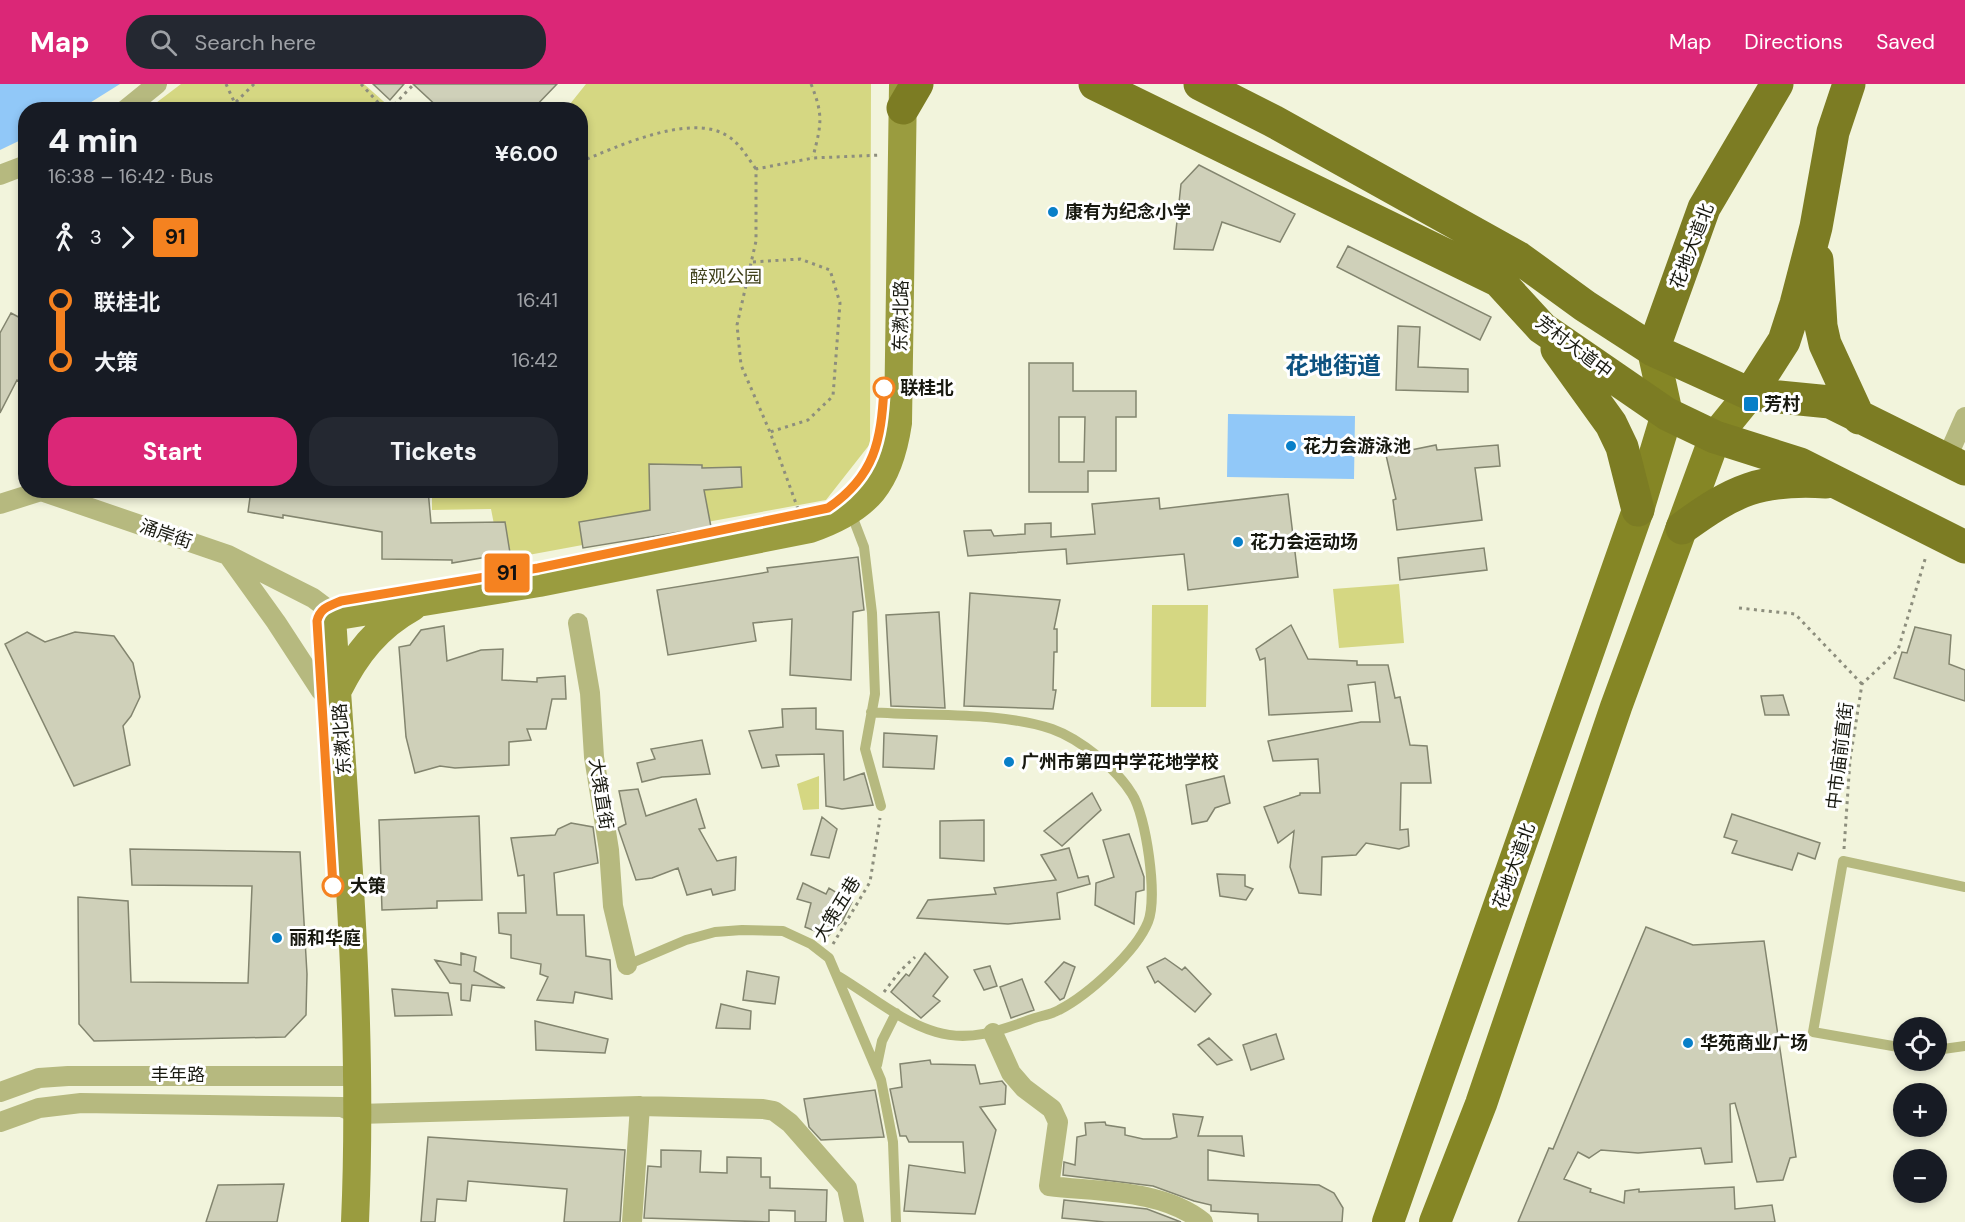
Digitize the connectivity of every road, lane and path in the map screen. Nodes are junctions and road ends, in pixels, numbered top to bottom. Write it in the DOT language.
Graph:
graph roads {
  1 [pos="157,84"];
  2 [pos="226,84"];
  3 [pos="254,84"];
  4 [pos="361,84"];
  5 [pos="414,84"];
  6 [pos="811,84"];
  7 [pos="1095,84"];
  8 [pos="1200,84"];
  9 [pos="1778,84"];
  10 [pos="1849,84"];
  11 [pos="903,90"];
  12 [pos="136,102"];
  13 [pos="236,102"];
  14 [pos="379,102"];
  15 [pos="395,102"];
  16 [pos="886,155"];
  17 [pos="813,158"];
  18 [pos="588,159"];
  19 [pos="18,168"];
  20 [pos="756,169"];
  21 [pos="0,175"];
  22 [pos="1816,227"];
  23 [pos="753,262"];
  24 [pos="1542,328"];
  25 [pos="1653,350"];
  26 [pos="1750,394"];
  27 [pos="1667,414"];
  28 [pos="1965,417"];
  29 [pos="1859,418"];
  30 [pos="770,432"];
  31 [pos="1715,437"];
  32 [pos="1956,465"];
  33 [pos="1856,490"];
  34 [pos="19,498"];
  35 [pos="61,498"];
  36 [pos="0,504"];
  37 [pos="1638,510"];
  38 [pos="850,512"];
  39 [pos="801,515"];
  40 [pos="1682,528"];
  41 [pos="1933,531"];
  42 [pos="1965,547"];
  43 [pos="228,555"];
  44 [pos="423,602"];
  45 [pos="1739,608"];
  46 [pos="328,612"];
  47 [pos="578,623"];
  48 [pos="1862,684"];
  49 [pos="329,690"];
  50 [pos="871,712"];
  51 [pos="881,806"];
  52 [pos="1843,861"];
  53 [pos="1965,887"];
  54 [pos="825,955"];
  55 [pos="915,957"];
  56 [pos="627,965"];
  57 [pos="838,976"];
  58 [pos="878,1001"];
  59 [pos="896,1013"];
  60 [pos="993,1033"];
  61 [pos="1893,1046"];
  62 [pos="1965,1046"];
  63 [pos="1947,1048"];
  64 [pos="878,1070"];
  65 [pos="350,1076"];
  66 [pos="0,1092"];
  67 [pos="640,1106"];
  68 [pos="350,1110"];
  69 [pos="0,1122"];
  70 [pos="337,1222"];
  71 [pos="355,1222"];
  72 [pos="632,1222"];
  73 [pos="854,1222"];
  74 [pos="896,1222"];
  75 [pos="1203,1222"];
  76 [pos="1388,1222"];
  77 [pos="1436,1222"];
  1 -- 12 [label="street"];
  2 -- 13 [label="path"];
  3 -- 13 [label="path"];
  4 -- 14 [label="path"];
  5 -- 15 [label="path"];
  6 -- 17 [label="path"];
  7 -- 24 [label="highway, 芳村大道中"];
  8 -- 25 [label="highway"];
  9 -- 25 [label="highway, 花地大道北"];
  10 -- 22 [label="highway"];
  11 -- 16 [label="main road, 东漖北路"];
  11 -- 38 [label="main road, 东漖北路"];
  16 -- 17 [label="path"];
  16 -- 39 [label="main road, 东漖北路"];
  17 -- 20 [label="path"];
  18 -- 20 [label="path"];
  19 -- 21 [label="street"];
  20 -- 23 [label="path"];
  22 -- 26 [label="highway"];
  22 -- 29 [label="highway"];
  23 -- 30 [label="path"];
  23 -- 30 [label="path"];
  24 -- 27 [label="highway, 芳村大道中"];
  24 -- 37 [label="highway"];
  25 -- 26 [label="highway"];
  25 -- 27 [label="main road"];
  26 -- 29 [label="highway"];
  26 -- 31 [label="main road"];
  27 -- 31 [label="highway, 芳村大道中"];
  27 -- 37 [label="main road, 花地大道北"];
  28 -- 32 [label="street"];
  29 -- 32 [label="highway"];
  30 -- 39 [label="path"];
  31 -- 33 [label="highway, 芳村大道中"];
  31 -- 40 [label="main road"];
  33 -- 40 [label="highway"];
  33 -- 41 [label="highway, 芳村大道中"];
  34 -- 36 [label="street, 涌岸街"];
  35 -- 43 [label="street, 涌岸街"];
  37 -- 76 [label="main road, 花地大道北"];
  38 -- 44 [label="main road, 东漖北路"];
  38 -- 50 [label="lane"];
  39 -- 46 [label="main road, 东漖北路"];
  40 -- 77 [label="main road"];
  41 -- 42 [label="highway, 芳村大道中"];
  41 -- 48 [label="path, 中市庙前直街"];
  43 -- 46 [label="street, 涌岸街"];
  43 -- 49 [label="street"];
  44 -- 46 [label="main road, 东漖北路"];
  44 -- 49 [label="main road"];
  45 -- 48 [label="path"];
  46 -- 49 [label="main road, 东漖北路"];
  47 -- 56 [label="street, 大策直街"];
  48 -- 52 [label="path, 中市庙前直街"];
  49 -- 65 [label="main road, 东漖北路"];
  50 -- 51 [label="lane"];
  50 -- 60 [label="lane"];
  51 -- 54 [label="path, 大策五巷"];
  52 -- 53 [label="lane"];
  52 -- 61 [label="lane"];
  54 -- 56 [label="lane"];
  54 -- 57 [label="lane"];
  55 -- 58 [label="path"];
  57 -- 58 [label="lane"];
  57 -- 64 [label="lane"];
  58 -- 59 [label="lane"];
  59 -- 60 [label="lane"];
  59 -- 64 [label="lane"];
  60 -- 75 [label="street"];
  62 -- 63 [label="lane"];
  64 -- 74 [label="lane"];
  65 -- 66 [label="street, 丰年路"];
  65 -- 68 [label="main road, 东漖北路"];
  67 -- 68 [label="street, 丰年路"];
  67 -- 72 [label="street"];
  67 -- 73 [label="street, 丰年路"];
  68 -- 69 [label="street, 丰年路"];
  68 -- 70 [label="main road, 东漖北路"];
  68 -- 71 [label="main road, 东漖北路"];
}
